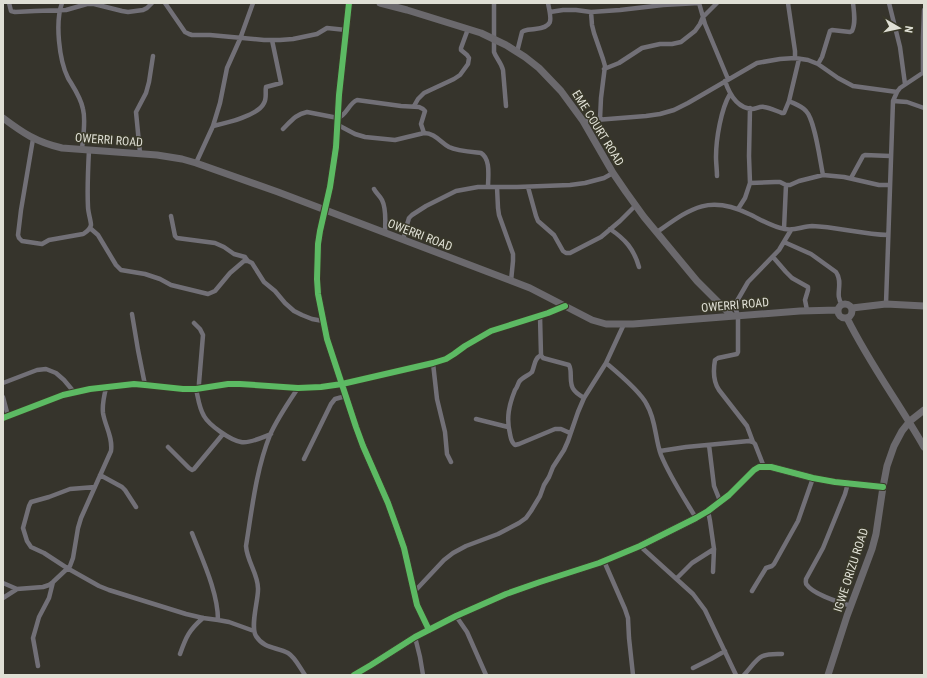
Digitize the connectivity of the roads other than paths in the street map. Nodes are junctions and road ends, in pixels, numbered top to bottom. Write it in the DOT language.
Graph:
graph roads {
  1 [pos="9,3"];
  2 [pos="62,3"];
  3 [pos="152,3"];
  4 [pos="165,3"];
  5 [pos="253,3"];
  6 [pos="349,3"];
  7 [pos="380,3"];
  8 [pos="494,3"];
  9 [pos="548,3"];
  10 [pos="699,3"];
  11 [pos="717,3"];
  12 [pos="788,3"];
  13 [pos="854,3"];
  14 [pos="889,3"];
  15 [pos="662,4"];
  16 [pos="59,10"];
  17 [pos="924,10"];
  18 [pos="550,12"];
  19 [pos="591,12"];
  20 [pos="703,17"];
  21 [pos="468,29"];
  22 [pos="346,30"];
  23 [pos="240,39"];
  24 [pos="494,39"];
  25 [pos="272,40"];
  26 [pos="517,52"];
  27 [pos="153,56"];
  28 [pos="797,58"];
  29 [pos="818,64"];
  30 [pos="604,69"];
  31 [pos="923,72"];
  32 [pos="727,80"];
  33 [pos="905,84"];
  34 [pos="898,92"];
  35 [pos="730,94"];
  36 [pos="790,101"];
  37 [pos="893,101"];
  38 [pos="414,106"];
  39 [pos="506,106"];
  40 [pos="750,108"];
  41 [pos="924,108"];
  42 [pos="3,118"];
  43 [pos="600,119"];
  44 [pos="583,120"];
  45 [pos="338,122"];
  46 [pos="213,126"];
  47 [pos="283,129"];
  48 [pos="424,132"];
  49 [pos="33,139"];
  50 [pos="85,150"];
  51 [pos="140,153"];
  52 [pos="890,156"];
  53 [pos="196,163"];
  54 [pos="613,173"];
  55 [pos="823,175"];
  56 [pos="717,176"];
  57 [pos="851,178"];
  58 [pos="750,183"];
  59 [pos="786,185"];
  60 [pos="890,185"];
  61 [pos="488,187"];
  62 [pos="497,187"];
  63 [pos="528,187"];
  64 [pos="374,190"];
  65 [pos="636,205"];
  66 [pos="738,209"];
  67 [pos="325,210"];
  68 [pos="171,216"];
  69 [pos="90,228"];
  70 [pos="610,229"];
  71 [pos="784,229"];
  72 [pos="791,230"];
  73 [pos="657,232"];
  74 [pos="385,233"];
  75 [pos="888,236"];
  76 [pos="403,240"];
  77 [pos="784,242"];
  78 [pos="773,257"];
  79 [pos="248,261"];
  80 [pos="639,267"];
  81 [pos="511,280"];
  82 [pos="886,304"];
  83 [pos="564,306"];
  84 [pos="924,306"];
  85 [pos="840,307"];
  86 [pos="852,308"];
  87 [pos="807,310"];
  88 [pos="132,314"];
  89 [pos="540,316"];
  90 [pos="735,316"];
  91 [pos="847,318"];
  92 [pos="323,321"];
  93 [pos="194,323"];
  94 [pos="624,324"];
  95 [pos="541,355"];
  96 [pos="433,363"];
  97 [pos="606,363"];
  98 [pos="3,383"];
  99 [pos="342,384"];
  100 [pos="145,385"];
  101 [pos="106,388"];
  102 [pos="298,388"];
  103 [pos="196,389"];
  104 [pos="74,392"];
  105 [pos="346,396"];
  106 [pos="3,397"];
  107 [pos="584,398"];
  108 [pos="924,410"];
  109 [pos="6,417"];
  110 [pos="476,419"];
  111 [pos="910,421"];
  112 [pos="508,427"];
  113 [pos="570,432"];
  114 [pos="223,434"];
  115 [pos="271,434"];
  116 [pos="753,442"];
  117 [pos="709,445"];
  118 [pos="924,446"];
  119 [pos="168,447"];
  120 [pos="660,451"];
  121 [pos="304,459"];
  122 [pos="451,462"];
  123 [pos="764,467"];
  124 [pos="100,475"];
  125 [pos="812,478"];
  126 [pos="848,483"];
  127 [pos="95,487"];
  128 [pos="883,487"];
  129 [pos="720,501"];
  130 [pos="136,507"];
  131 [pos="708,511"];
  132 [pos="696,518"];
  133 [pos="192,533"];
  134 [pos="640,546"];
  135 [pos="714,549"];
  136 [pos="604,561"];
  137 [pos="67,568"];
  138 [pos="713,572"];
  139 [pos="677,578"];
  140 [pos="53,582"];
  141 [pos="3,583"];
  142 [pos="16,589"];
  143 [pos="752,591"];
  144 [pos="414,592"];
  145 [pos="3,598"];
  146 [pos="851,606"];
  147 [pos="456,616"];
  148 [pos="203,618"];
  149 [pos="218,620"];
  150 [pos="429,630"];
  151 [pos="254,631"];
  152 [pos="415,637"];
  153 [pos="725,651"];
  154 [pos="180,654"];
  155 [pos="782,654"];
  156 [pos="38,666"];
  157 [pos="693,668"];
  158 [pos="305,675"];
  159 [pos="354,675"];
  160 [pos="423,675"];
  161 [pos="486,675"];
  162 [pos="633,675"];
  163 [pos="736,675"];
  164 [pos="744,675"];
  165 [pos="828,675"];
  1 -- 16 [label="street"];
  2 -- 16 [label="street"];
  3 -- 16 [label="street"];
  4 -- 23 [label="street"];
  5 -- 23 [label="street"];
  6 -- 22 [label="street"];
  7 -- 21 [label="street, EME COURT ROAD"];
  8 -- 24 [label="street"];
  9 -- 18 [label="street"];
  10 -- 15 [label="street"];
  10 -- 20 [label="street"];
  11 -- 20 [label="street"];
  12 -- 28 [label="street"];
  13 -- 29 [label="street"];
  14 -- 33 [label="street"];
  15 -- 19 [label="street"];
  16 -- 50 [label="street"];
  17 -- 31 [label="street"];
  18 -- 19 [label="street"];
  18 -- 26 [label="street"];
  19 -- 30 [label="street"];
  20 -- 30 [label="street"];
  20 -- 32 [label="street"];
  21 -- 24 [label="street, EME COURT ROAD"];
  21 -- 38 [label="street"];
  22 -- 25 [label="street"];
  22 -- 45 [label="street"];
  23 -- 25 [label="street"];
  23 -- 46 [label="street"];
  24 -- 26 [label="street, EME COURT ROAD"];
  24 -- 39 [label="street"];
  25 -- 46 [label="street"];
  26 -- 44 [label="street, EME COURT ROAD"];
  27 -- 51 [label="street"];
  28 -- 29 [label="street"];
  28 -- 32 [label="street"];
  28 -- 36 [label="street"];
  29 -- 34 [label="street"];
  30 -- 43 [label="street"];
  31 -- 33 [label="street"];
  32 -- 35 [label="street"];
  32 -- 43 [label="street"];
  33 -- 34 [label="street"];
  34 -- 37 [label="street"];
  35 -- 40 [label="street"];
  35 -- 56 [label="street"];
  36 -- 40 [label="street"];
  36 -- 55 [label="street"];
  37 -- 41 [label="street"];
  37 -- 52 [label="street"];
  38 -- 45 [label="street"];
  38 -- 48 [label="street"];
  40 -- 58 [label="street"];
  42 -- 49 [label="street, OWERRI ROAD"];
  43 -- 44 [label="street"];
  44 -- 54 [label="street, EME COURT ROAD"];
  45 -- 47 [label="street"];
  45 -- 48 [label="street"];
  45 -- 67 [label="street"];
  46 -- 53 [label="street"];
  48 -- 61 [label="street"];
  49 -- 50 [label="street, OWERRI ROAD"];
  49 -- 69 [label="street"];
  50 -- 51 [label="street, OWERRI ROAD"];
  50 -- 69 [label="street"];
  51 -- 53 [label="street, OWERRI ROAD"];
  52 -- 57 [label="street"];
  52 -- 60 [label="street"];
  53 -- 67 [label="street, OWERRI ROAD"];
  54 -- 63 [label="street"];
  54 -- 65 [label="street, EME COURT ROAD"];
  55 -- 57 [label="street"];
  55 -- 59 [label="street"];
  57 -- 60 [label="street"];
  58 -- 59 [label="street"];
  58 -- 66 [label="street"];
  59 -- 71 [label="street"];
  60 -- 75 [label="street"];
  61 -- 62 [label="street"];
  61 -- 76 [label="street"];
  62 -- 63 [label="street"];
  62 -- 81 [label="street"];
  63 -- 70 [label="street"];
  64 -- 74 [label="street"];
  65 -- 70 [label="street"];
  65 -- 73 [label="street, EME COURT ROAD"];
  66 -- 71 [label="street"];
  66 -- 73 [label="street"];
  67 -- 74 [label="street, OWERRI ROAD"];
  67 -- 92 [label="street"];
  68 -- 79 [label="street"];
  69 -- 79 [label="street"];
  70 -- 80 [label="street"];
  71 -- 72 [label="street"];
  72 -- 75 [label="street"];
  72 -- 77 [label="street"];
  73 -- 90 [label="street, EME COURT ROAD"];
  74 -- 76 [label="street, OWERRI ROAD"];
  75 -- 82 [label="street"];
  76 -- 81 [label="street, OWERRI ROAD"];
  77 -- 78 [label="street"];
  77 -- 85 [label="street"];
  78 -- 87 [label="street"];
  78 -- 90 [label="street"];
  79 -- 92 [label="street"];
  81 -- 83 [label="street, OWERRI ROAD"];
  82 -- 84 [label="street"];
  82 -- 86 [label="street"];
  83 -- 89 [label="street"];
  83 -- 94 [label="street, OWERRI ROAD"];
  85 -- 86 [label="street"];
  85 -- 87 [label="street, OWERRI ROAD"];
  85 -- 91 [label="street"];
  86 -- 91 [label="street"];
  87 -- 90 [label="street, OWERRI ROAD"];
  88 -- 100 [label="street"];
  89 -- 95 [label="street"];
  89 -- 96 [label="street"];
  90 -- 94 [label="street, OWERRI ROAD"];
  90 -- 116 [label="street"];
  91 -- 111 [label="street"];
  92 -- 99 [label="street"];
  93 -- 103 [label="street"];
  94 -- 97 [label="street"];
  95 -- 107 [label="street"];
  95 -- 112 [label="street"];
  96 -- 99 [label="street"];
  96 -- 122 [label="street"];
  97 -- 107 [label="street"];
  97 -- 120 [label="street"];
  98 -- 104 [label="street"];
  99 -- 102 [label="street"];
  99 -- 105 [label="street"];
  100 -- 101 [label="street"];
  100 -- 103 [label="street"];
  101 -- 104 [label="street"];
  101 -- 124 [label="street"];
  102 -- 103 [label="street"];
  102 -- 115 [label="street"];
  103 -- 114 [label="street"];
  104 -- 109 [label="street"];
  105 -- 121 [label="street"];
  105 -- 144 [label="street"];
  106 -- 109 [label="street"];
  107 -- 113 [label="street"];
  108 -- 111 [label="street, IGWE ORIZU ROAD"];
  110 -- 112 [label="street"];
  111 -- 118 [label="street"];
  111 -- 128 [label="street, IGWE ORIZU ROAD"];
  112 -- 113 [label="street"];
  113 -- 144 [label="street"];
  114 -- 115 [label="street"];
  114 -- 119 [label="street"];
  115 -- 151 [label="street"];
  116 -- 117 [label="street"];
  116 -- 123 [label="street"];
  117 -- 120 [label="street"];
  117 -- 129 [label="street"];
  120 -- 132 [label="street"];
  123 -- 125 [label="street"];
  123 -- 129 [label="street"];
  124 -- 127 [label="street"];
  124 -- 130 [label="street"];
  125 -- 126 [label="street"];
  125 -- 143 [label="street"];
  126 -- 128 [label="street"];
  126 -- 146 [label="street"];
  127 -- 137 [label="street"];
  127 -- 137 [label="street"];
  128 -- 146 [label="street, IGWE ORIZU ROAD"];
  129 -- 131 [label="street"];
  131 -- 132 [label="street"];
  131 -- 135 [label="street"];
  132 -- 134 [label="street"];
  133 -- 149 [label="street"];
  134 -- 136 [label="street"];
  134 -- 139 [label="street"];
  135 -- 138 [label="street"];
  135 -- 139 [label="street"];
  136 -- 147 [label="street"];
  136 -- 162 [label="street"];
  137 -- 140 [label="street"];
  137 -- 148 [label="street"];
  139 -- 153 [label="street"];
  140 -- 142 [label="street"];
  140 -- 156 [label="street"];
  141 -- 142 [label="street"];
  142 -- 145 [label="street"];
  144 -- 150 [label="street"];
  146 -- 165 [label="street, IGWE ORIZU ROAD"];
  147 -- 150 [label="street"];
  147 -- 161 [label="street"];
  148 -- 149 [label="street"];
  148 -- 154 [label="street"];
  149 -- 151 [label="street"];
  150 -- 152 [label="street"];
  151 -- 158 [label="street"];
  152 -- 159 [label="street"];
  152 -- 160 [label="street"];
  153 -- 157 [label="street"];
  153 -- 163 [label="street"];
  155 -- 164 [label="street"];
}
